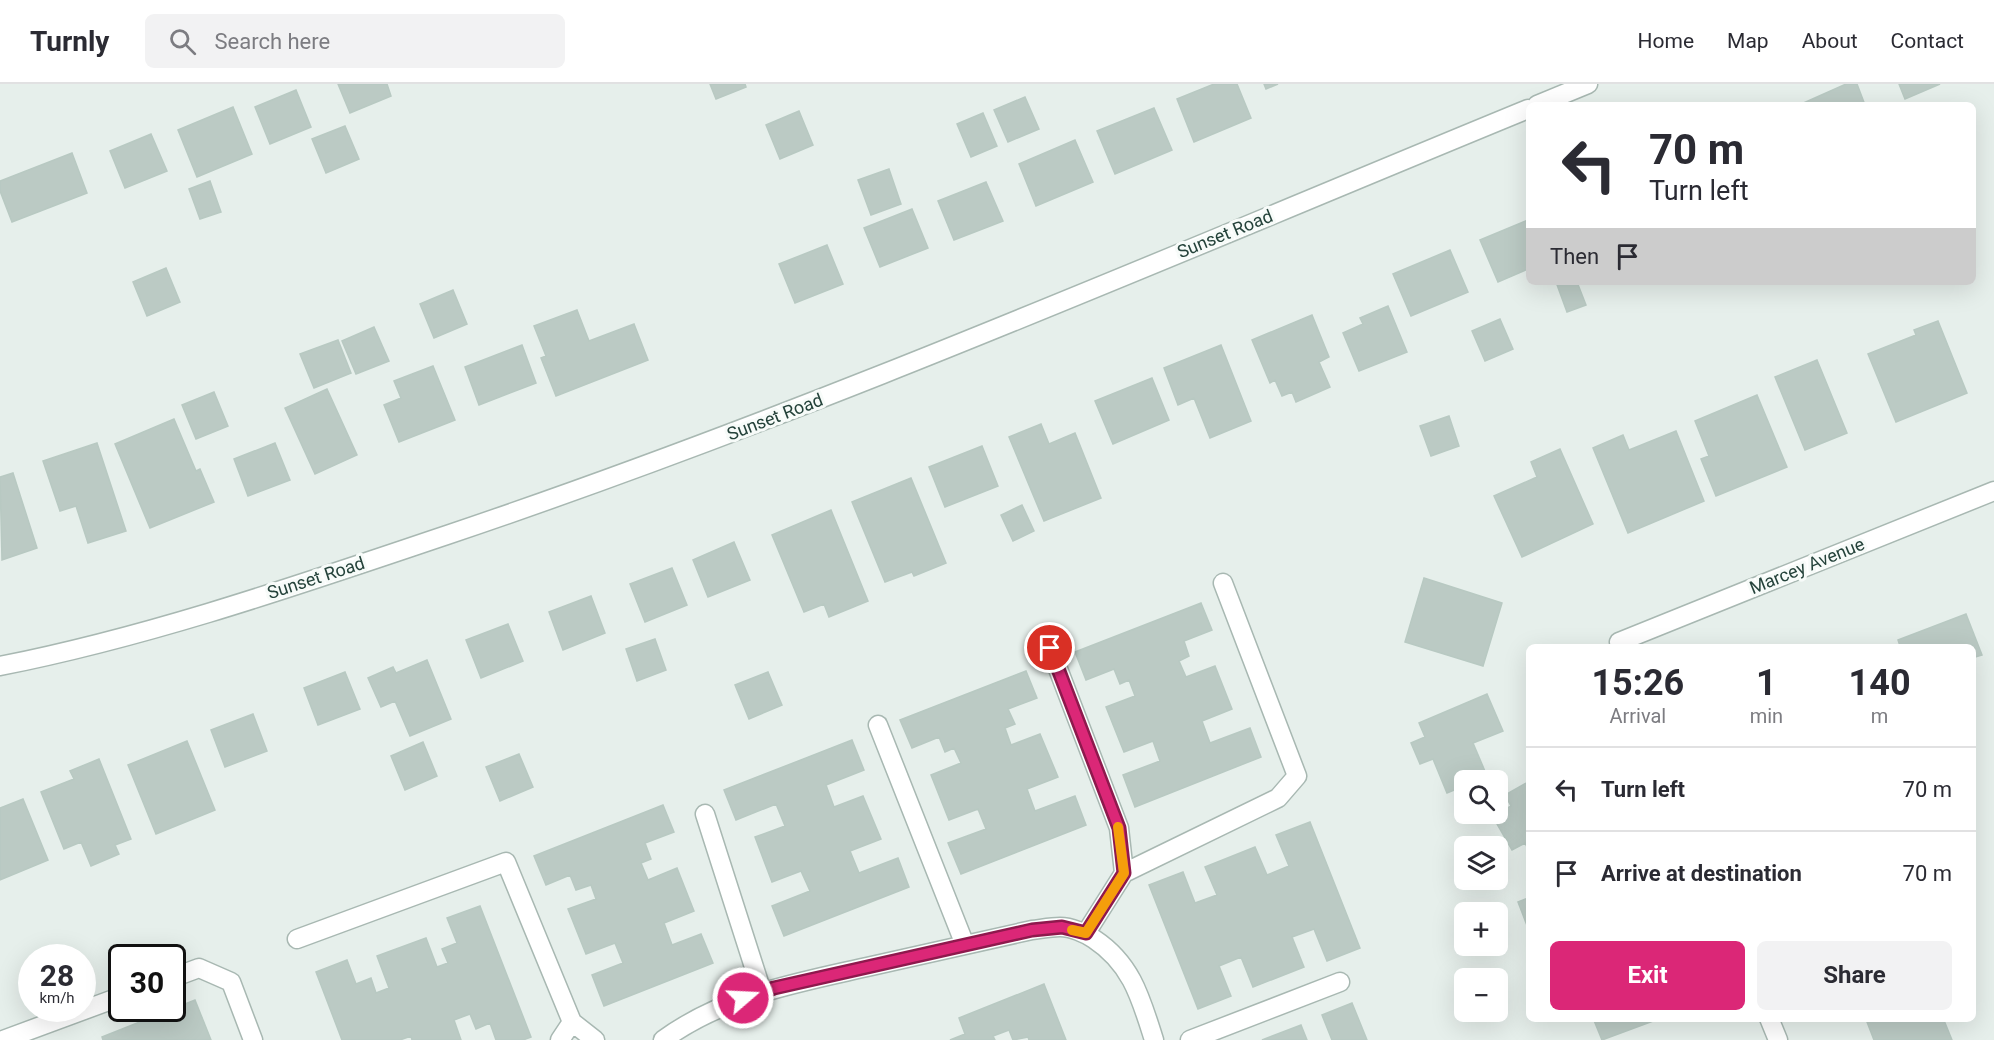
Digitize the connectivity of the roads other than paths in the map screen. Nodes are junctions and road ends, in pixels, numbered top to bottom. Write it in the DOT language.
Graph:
graph roads {
  1 [pos="1588,84"];
  2 [pos="1544,102"];
  3 [pos="1526,109"];
  4 [pos="1994,490"];
  5 [pos="1222,583"];
  6 [pos="1620,644"];
  7 [pos="1050,648"];
  8 [pos="0,666"];
  9 [pos="878,724"];
  10 [pos="705,814"];
  11 [pos="1124,873"];
  12 [pos="1086,933"];
  13 [pos="297,939"];
  14 [pos="965,945"];
  15 [pos="186,973"];
  16 [pos="1340,982"];
  17 [pos="762,992"];
  18 [pos="108,1001"];
  19 [pos="572,1022"];
  20 [pos="1771,1022"];
  21 [pos="3,1040"];
  22 [pos="253,1040"];
  23 [pos="560,1040"];
  24 [pos="595,1040"];
  25 [pos="663,1040"];
  26 [pos="1154,1040"];
  27 [pos="1190,1040"];
  28 [pos="1778,1040"];
  1 -- 2 [label="street"];
  3 -- 8 [label="street, Sunset Road"];
  4 -- 6 [label="street, Marcey Avenue"];
  5 -- 11 [label="street"];
  7 -- 11 [label="street"];
  9 -- 14 [label="street"];
  10 -- 17 [label="street"];
  11 -- 12 [label="street"];
  12 -- 14 [label="street"];
  12 -- 26 [label="street"];
  13 -- 19 [label="street"];
  14 -- 17 [label="street"];
  15 -- 22 [label="street"];
  16 -- 27 [label="street"];
  17 -- 25 [label="street"];
  18 -- 21 [label="street"];
  19 -- 23 [label="street"];
  19 -- 24 [label="street"];
  20 -- 28 [label="street"];
}
